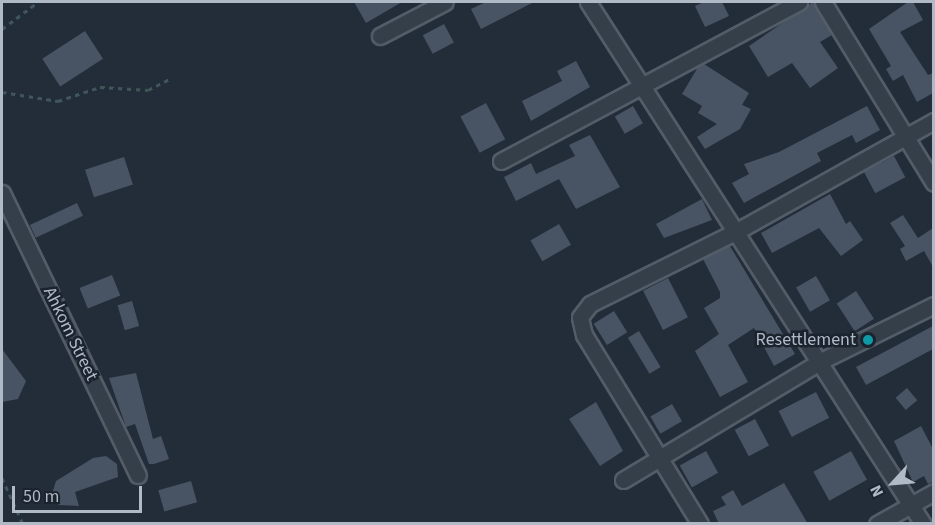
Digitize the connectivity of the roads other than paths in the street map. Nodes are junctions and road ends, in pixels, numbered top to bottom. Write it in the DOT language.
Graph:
graph roads {
  1 [pos="445,2"];
  2 [pos="588,2"];
  3 [pos="799,2"];
  4 [pos="822,2"];
  5 [pos="380,36"];
  6 [pos="644,87"];
  7 [pos="933,121"];
  8 [pos="907,135"];
  9 [pos="501,161"];
  10 [pos="933,183"];
  11 [pos="2,193"];
  12 [pos="737,231"];
  13 [pos="933,304"];
  14 [pos="821,361"];
  15 [pos="661,458"];
  16 [pos="138,475"];
  17 [pos="623,480"];
  18 [pos="933,492"];
  19 [pos="912,504"];
  20 [pos="700,524"];
  21 [pos="877,524"];
  22 [pos="923,524"];
  1 -- 5 [label="street"];
  2 -- 6 [label="street"];
  3 -- 6 [label="street"];
  4 -- 8 [label="street"];
  6 -- 9 [label="street"];
  6 -- 12 [label="street"];
  7 -- 8 [label="street"];
  8 -- 10 [label="street"];
  8 -- 12 [label="street"];
  11 -- 16 [label="street, Ahkom Street"];
  12 -- 14 [label="street"];
  12 -- 15 [label="street"];
  13 -- 14 [label="street"];
  14 -- 15 [label="street"];
  14 -- 19 [label="street"];
  15 -- 17 [label="street"];
  15 -- 20 [label="street"];
  18 -- 19 [label="street"];
  19 -- 21 [label="street"];
  19 -- 22 [label="street"];
}
